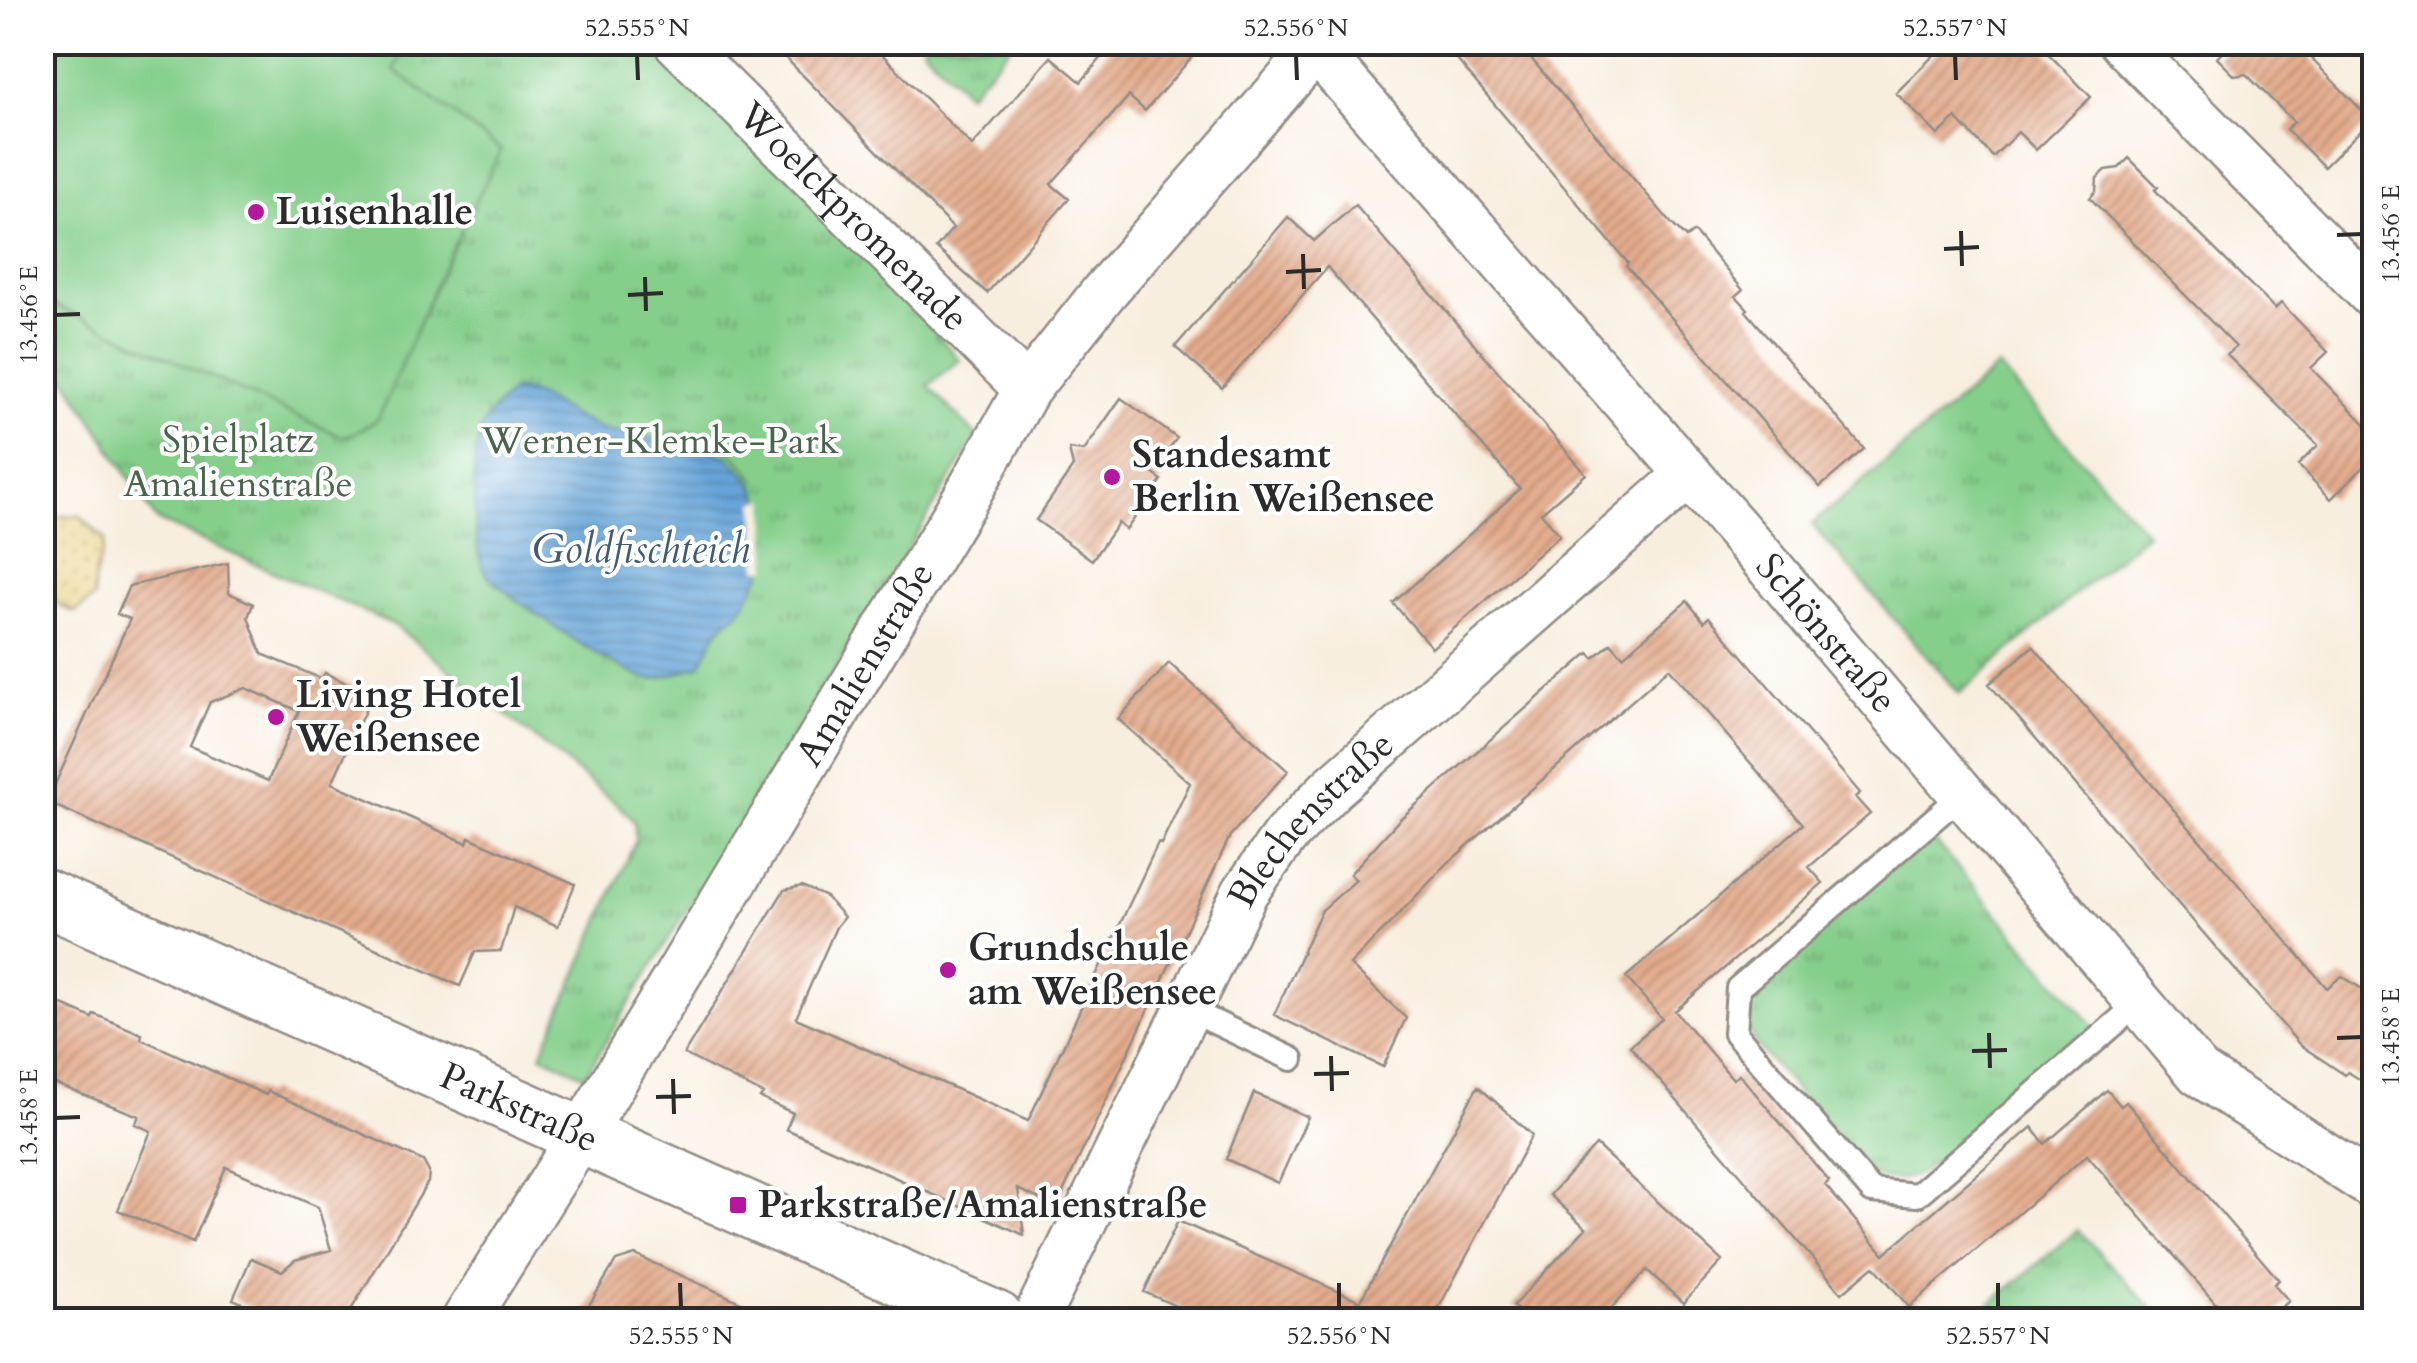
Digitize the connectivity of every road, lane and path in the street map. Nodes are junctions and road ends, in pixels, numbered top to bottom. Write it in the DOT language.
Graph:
graph roads {
  1 [pos="677,42"];
  2 [pos="2122,42"];
  3 [pos="1330,51"];
  4 [pos="2374,297"];
  5 [pos="1027,389"];
  6 [pos="1689,474"];
  7 [pos="1963,794"];
  8 [pos="42,896"];
  9 [pos="2139,1003"];
  10 [pos="1187,1009"];
  11 [pos="1292,1059"];
  12 [pos="580,1137"];
  13 [pos="2374,1188"];
  14 [pos="465,1320"];
  15 [pos="996,1320"];
  16 [pos="1035,1320"];
  1 -- 5 [label="street, Woelckpromenade"];
  2 -- 4 [label="street"];
  3 -- 5 [label="street, Amalienstraße"];
  3 -- 6 [label="street, Schönstraße"];
  5 -- 12 [label="street, Amalienstraße"];
  6 -- 7 [label="street, Schönstraße"];
  6 -- 10 [label="street, Blechenstraße"];
  7 -- 9 [label="street, Schönstraße"];
  7 -- 9 [label="lane"];
  8 -- 12 [label="street, Parkstraße"];
  9 -- 13 [label="street, Schönstraße"];
  10 -- 11 [label="lane"];
  10 -- 16 [label="street, Blechenstraße"];
  12 -- 14 [label="street, Amalienstraße"];
  12 -- 15 [label="street, Parkstraße"];
}
